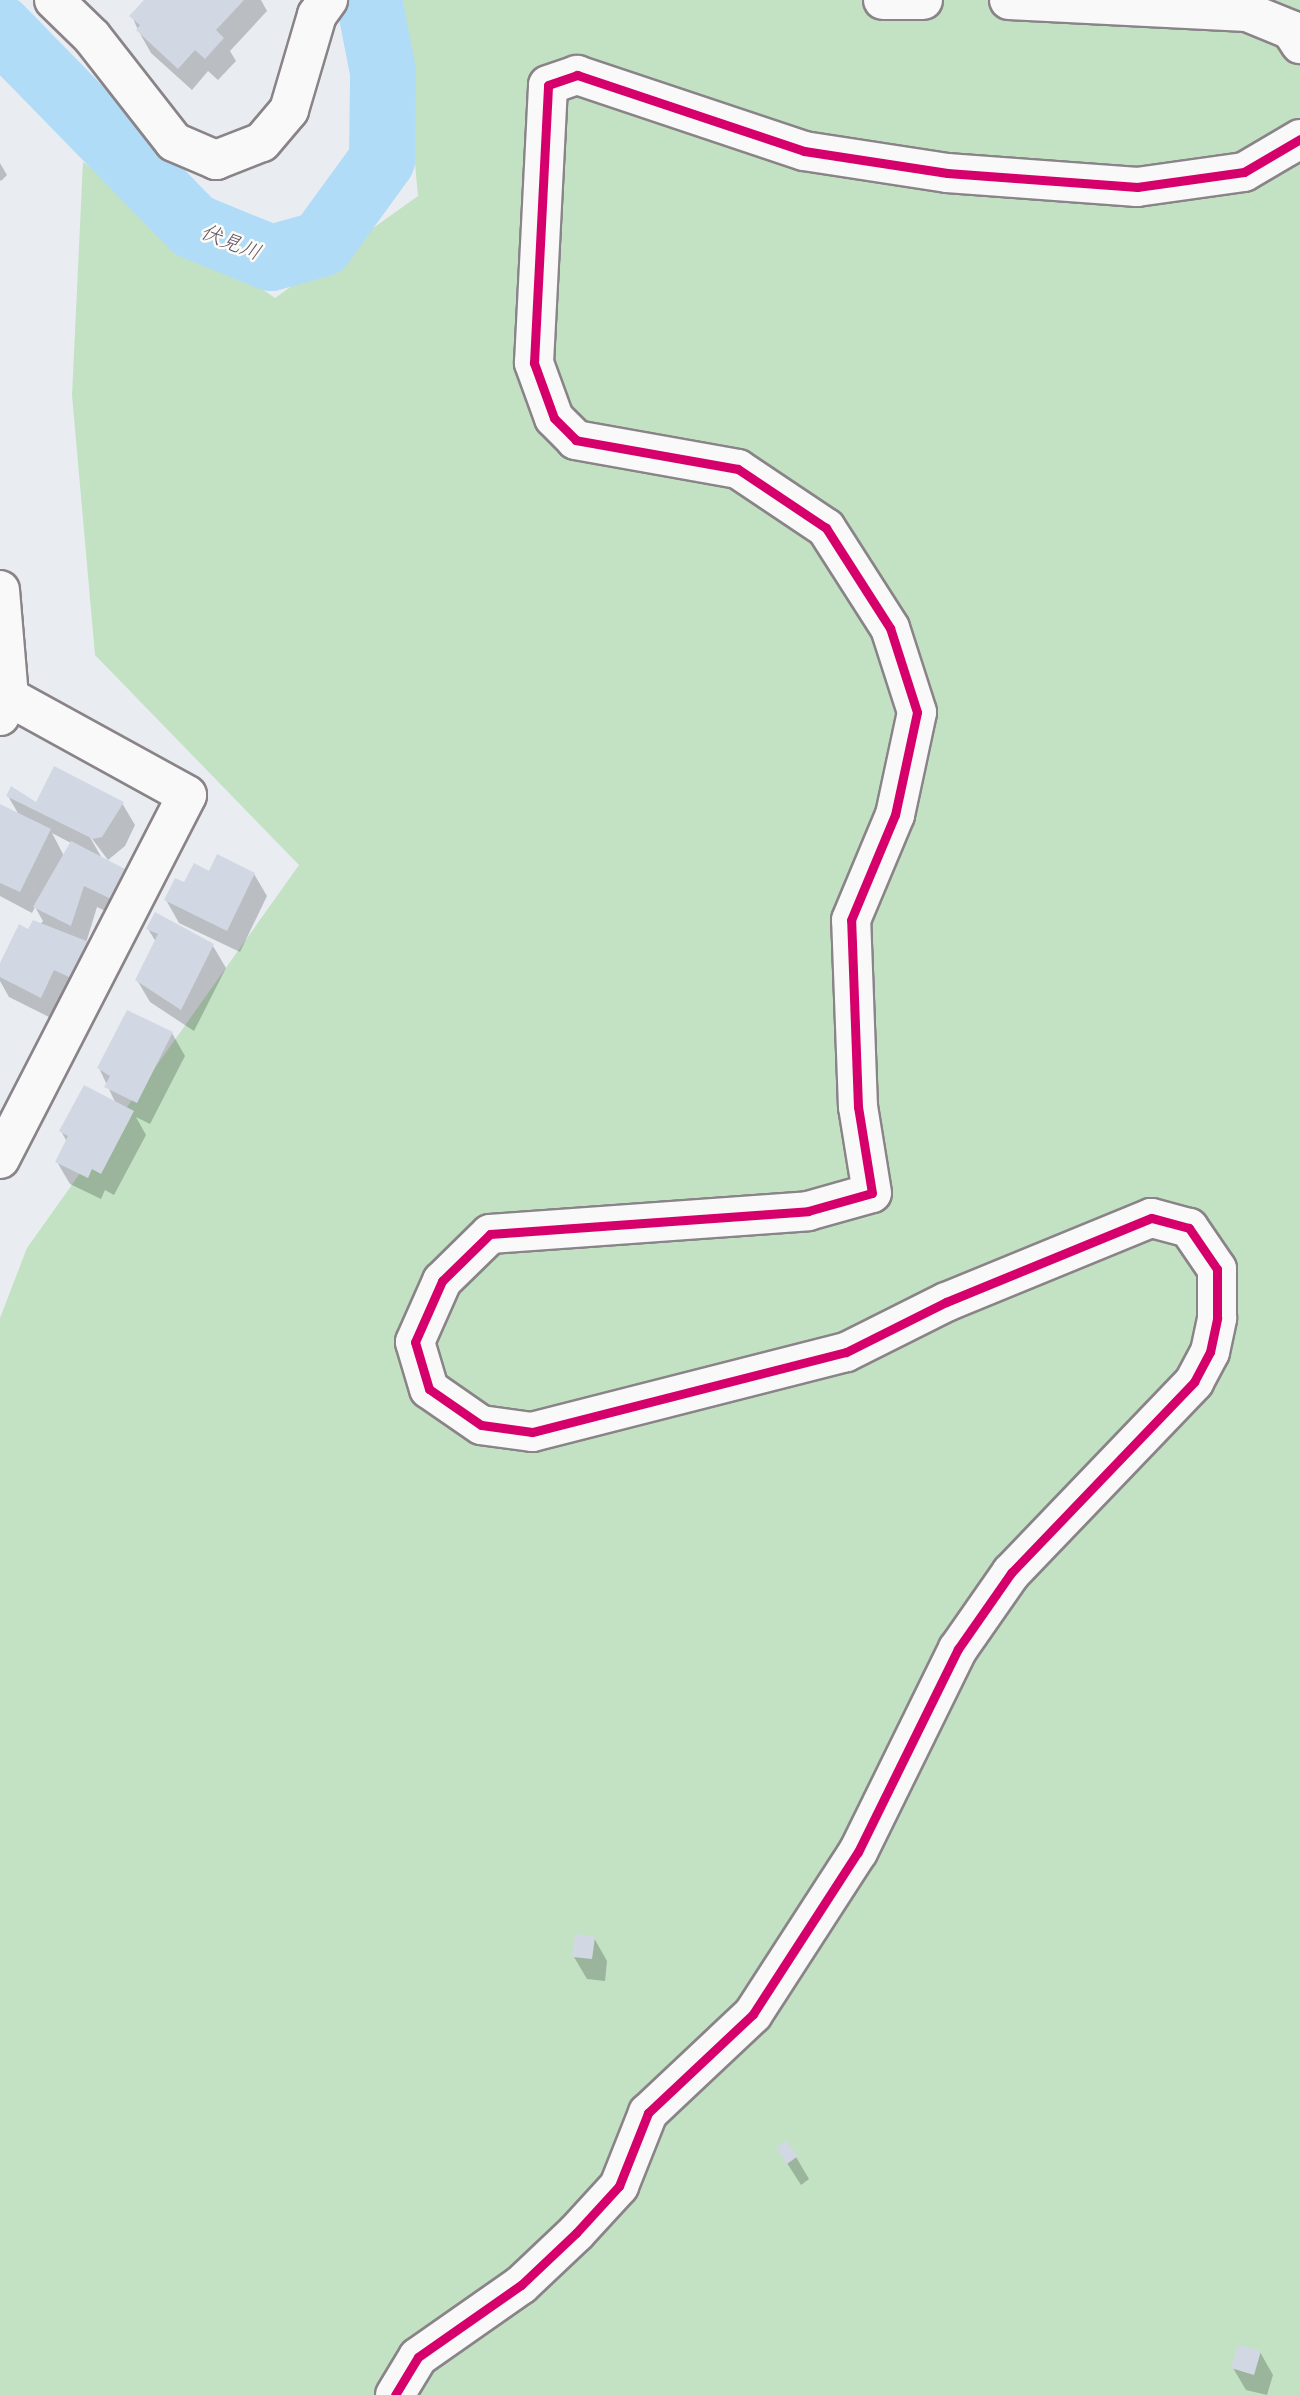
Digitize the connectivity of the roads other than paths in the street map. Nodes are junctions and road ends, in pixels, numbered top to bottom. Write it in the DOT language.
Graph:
graph roads {
  1 [pos="54,0"];
  2 [pos="883,0"];
  3 [pos="923,0"];
  4 [pos="1009,0"];
  5 [pos="318,5"];
  6 [pos="1300,44"];
  7 [pos="1300,139"];
  8 [pos="0,590"];
  9 [pos="4,648"];
  10 [pos="5,707"];
  11 [pos="12,1105"];
  12 [pos="0,1159"];
  13 [pos="395,2395"];
  1 -- 5 [label="street"];
  2 -- 3 [label="street"];
  4 -- 6 [label="street"];
  7 -- 13 [label="street"];
  8 -- 9 [label="street"];
  9 -- 10 [label="street"];
  10 -- 11 [label="street"];
  11 -- 12 [label="street"];
}
